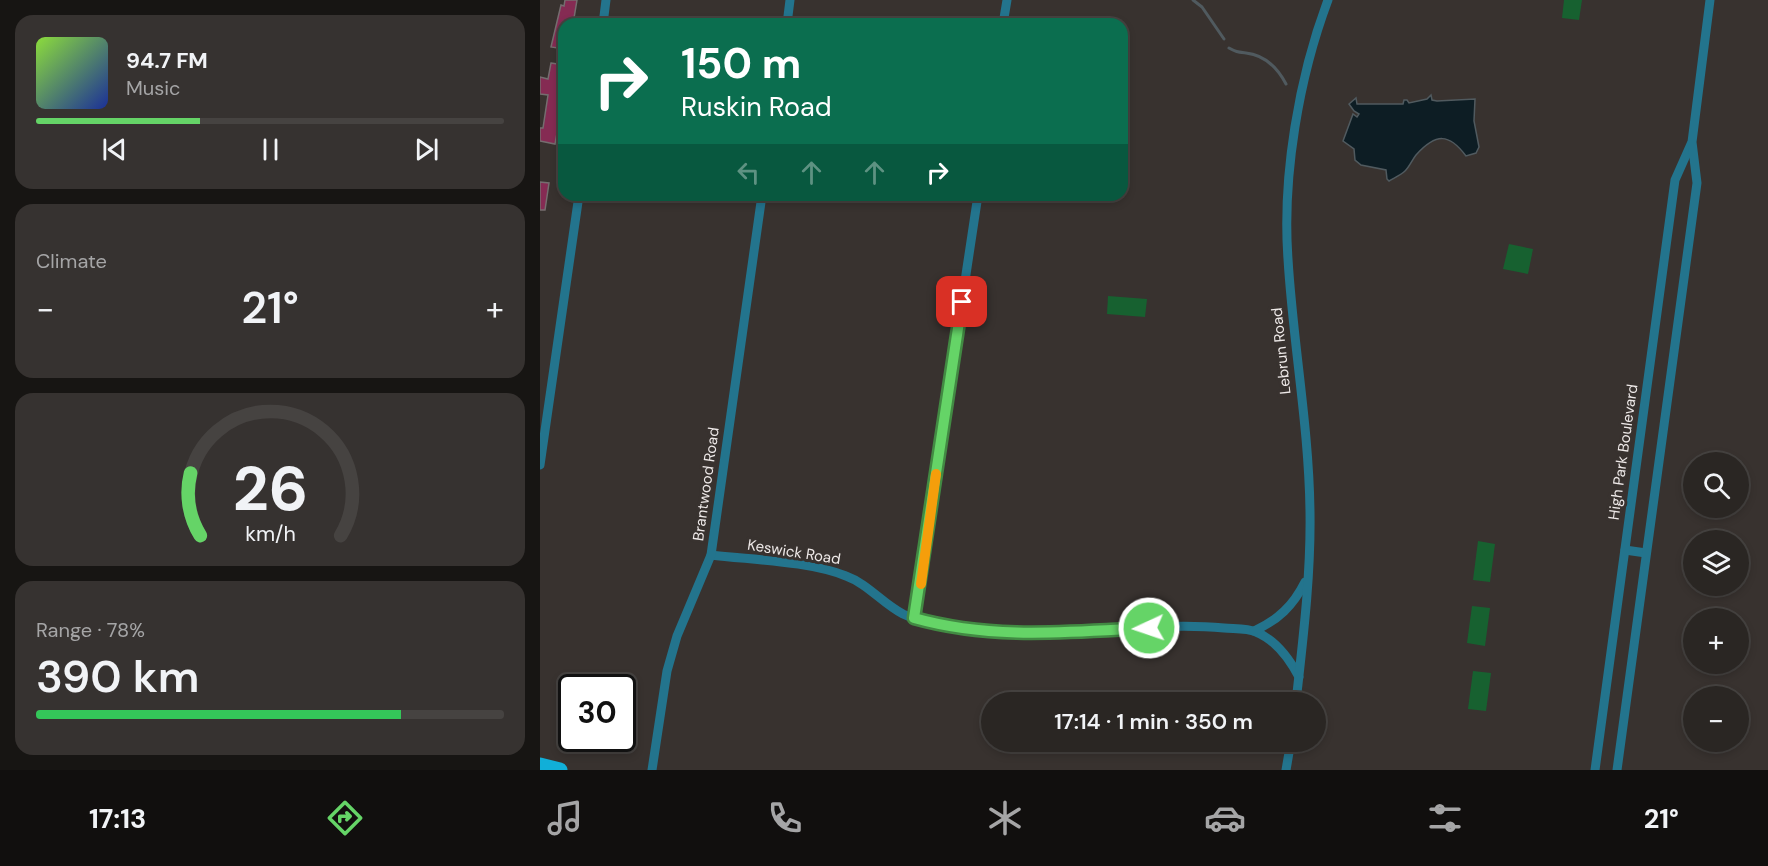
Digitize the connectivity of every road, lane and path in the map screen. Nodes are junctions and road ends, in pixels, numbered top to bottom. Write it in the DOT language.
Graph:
graph roads {
  1 [pos="606,0"];
  2 [pos="790,0"];
  3 [pos="1007,0"];
  4 [pos="1328,0"];
  5 [pos="1710,0"];
  6 [pos="604,18"];
  7 [pos="788,18"];
  8 [pos="1004,18"];
  9 [pos="1692,142"];
  10 [pos="578,201"];
  11 [pos="761,201"];
  12 [pos="977,201"];
  13 [pos="540,465"];
  14 [pos="1625,550"];
  15 [pos="1646,553"];
  16 [pos="711,555"];
  17 [pos="1307,578"];
  18 [pos="914,618"];
  19 [pos="1254,631"];
  20 [pos="1299,677"];
  21 [pos="1297,692"];
  22 [pos="1289,752"];
  23 [pos="540,765"];
  24 [pos="560,770"];
  25 [pos="652,770"];
  26 [pos="1286,770"];
  27 [pos="1594,770"];
  28 [pos="1617,770"];
  1 -- 6 [label="street"];
  2 -- 7 [label="street"];
  3 -- 8 [label="street"];
  4 -- 17 [label="street, Lebrun Road"];
  5 -- 9 [label="street, High Park Boulevard"];
  9 -- 14 [label="street, High Park Boulevard"];
  9 -- 15 [label="street, High Park Boulevard"];
  10 -- 13 [label="street"];
  11 -- 16 [label="street, Brantwood Road"];
  12 -- 18 [label="street"];
  14 -- 15 [label="street"];
  14 -- 27 [label="street, High Park Boulevard"];
  15 -- 28 [label="street, High Park Boulevard"];
  16 -- 18 [label="street, Keswick Road"];
  16 -- 25 [label="street, Brantwood Road"];
  17 -- 19 [label="street"];
  17 -- 20 [label="street, Lebrun Road"];
  18 -- 19 [label="street, Keswick Road"];
  19 -- 20 [label="street, Keswick Road"];
  20 -- 21 [label="street, Lebrun Road"];
  22 -- 26 [label="street"];
  23 -- 24 [label="main road"];
}
